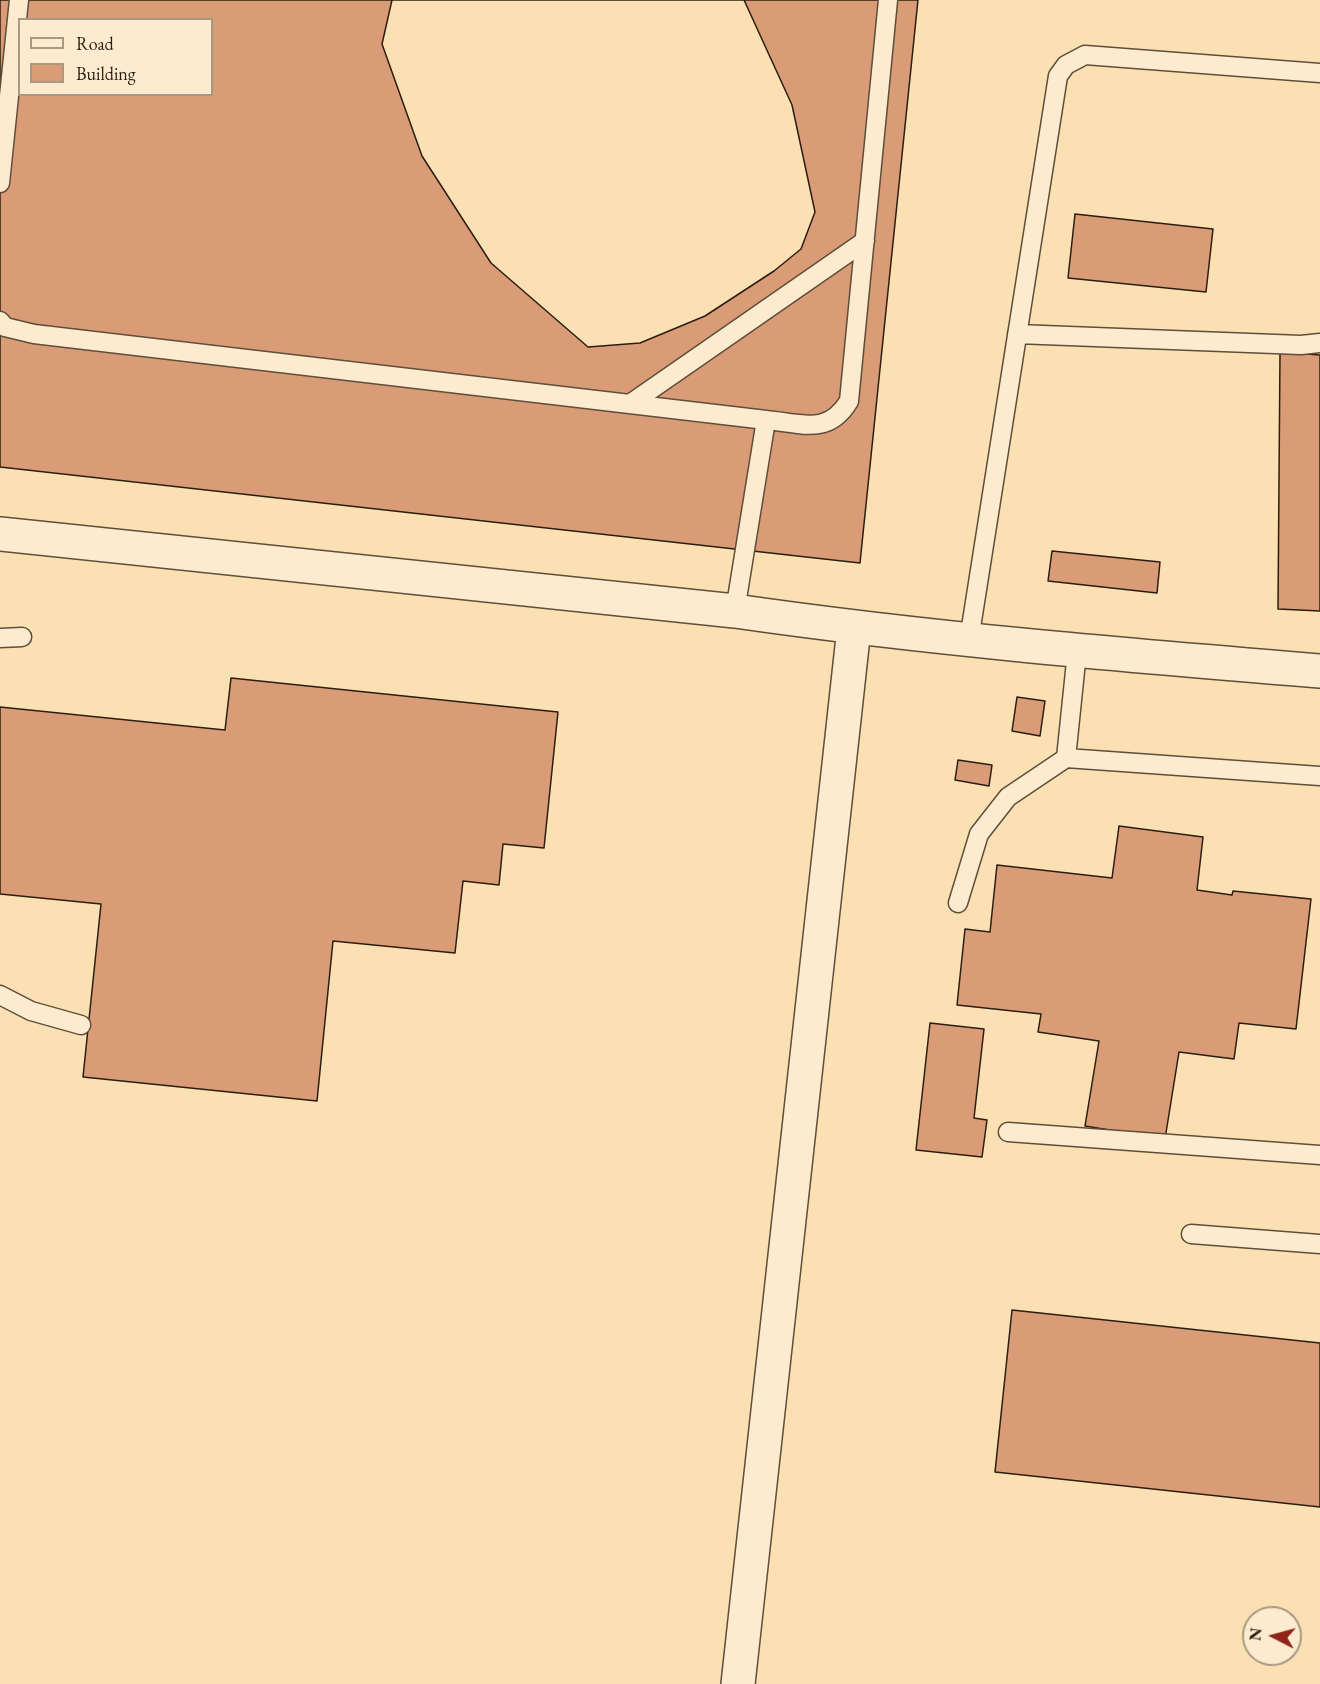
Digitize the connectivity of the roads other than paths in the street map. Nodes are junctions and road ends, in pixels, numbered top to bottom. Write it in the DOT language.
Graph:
graph roads {
  1 [pos="19,0"];
  2 [pos="888,0"];
  3 [pos="1320,73"];
  4 [pos="0,183"];
  5 [pos="865,241"];
  6 [pos="0,321"];
  7 [pos="1017,334"];
  8 [pos="1320,343"];
  9 [pos="630,404"];
  10 [pos="766,420"];
  11 [pos="0,534"];
  12 [pos="735,611"];
  13 [pos="854,628"];
  14 [pos="22,637"];
  15 [pos="0,638"];
  16 [pos="969,640"];
  17 [pos="1077,652"];
  18 [pos="1320,671"];
  19 [pos="1066,758"];
  20 [pos="1320,776"];
  21 [pos="958,903"];
  22 [pos="0,995"];
  23 [pos="81,1025"];
  24 [pos="1008,1132"];
  25 [pos="1320,1155"];
  26 [pos="1191,1234"];
  27 [pos="1320,1244"];
  28 [pos="738,1684"];
  1 -- 4 [label="lane"];
  2 -- 5 [label="lane"];
  3 -- 7 [label="lane"];
  5 -- 9 [label="lane"];
  5 -- 10 [label="lane"];
  6 -- 9 [label="lane"];
  7 -- 8 [label="lane"];
  7 -- 16 [label="lane"];
  9 -- 10 [label="lane"];
  10 -- 12 [label="lane"];
  11 -- 12 [label="street"];
  12 -- 13 [label="street"];
  13 -- 16 [label="street"];
  13 -- 28 [label="street"];
  14 -- 15 [label="lane"];
  16 -- 17 [label="street"];
  17 -- 18 [label="street"];
  17 -- 19 [label="lane"];
  19 -- 20 [label="lane"];
  19 -- 21 [label="lane"];
  22 -- 23 [label="lane"];
  24 -- 25 [label="lane"];
  26 -- 27 [label="lane"];
}
